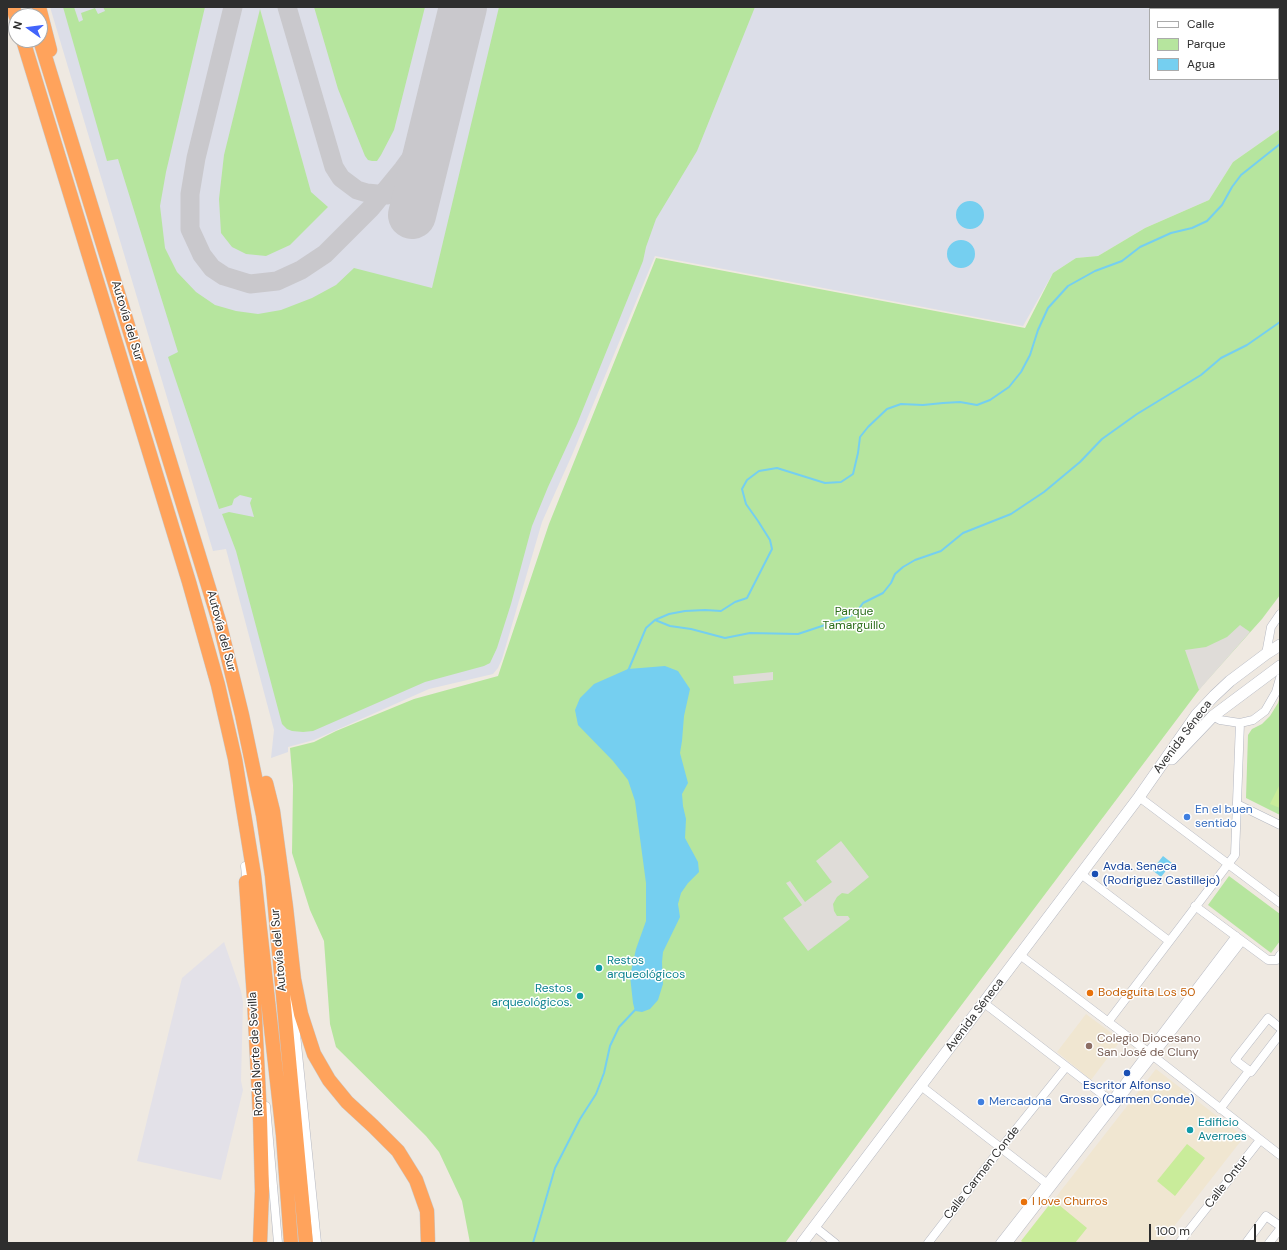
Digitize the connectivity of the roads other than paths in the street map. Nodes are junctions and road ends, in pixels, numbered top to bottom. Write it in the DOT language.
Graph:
graph roads {
  1 [pos="39,7"];
  2 [pos="25,48"];
  3 [pos="42,48"];
  4 [pos="90,201"];
  5 [pos="1280,614"];
  6 [pos="1280,620"];
  7 [pos="219,621"];
  8 [pos="1280,625"];
  9 [pos="1280,645"];
  10 [pos="1266,654"];
  11 [pos="1280,666"];
  12 [pos="1280,678"];
  13 [pos="1213,716"];
  14 [pos="1240,723"];
  15 [pos="235,759"];
  16 [pos="1146,787"];
  17 [pos="1139,797"];
  18 [pos="1237,804"];
  19 [pos="1280,825"];
  20 [pos="1228,863"];
  21 [pos="245,866"];
  22 [pos="1081,874"];
  23 [pos="272,876"];
  24 [pos="1280,903"];
  25 [pos="1195,906"];
  26 [pos="1239,938"];
  27 [pos="1169,941"];
  28 [pos="1280,955"];
  29 [pos="1020,956"];
  30 [pos="984,1003"];
  31 [pos="1108,1022"];
  32 [pos="1280,1028"];
  33 [pos="1280,1034"];
  34 [pos="1150,1055"];
  35 [pos="1066,1067"];
  36 [pos="1249,1071"];
  37 [pos="921,1086"];
  38 [pos="1110,1101"];
  39 [pos="1220,1108"];
  40 [pos="1260,1140"];
  41 [pos="1001,1148"];
  42 [pos="1280,1155"];
  43 [pos="1049,1185"];
  44 [pos="814,1227"];
  45 [pos="1280,1228"];
  46 [pos="260,1243"];
  47 [pos="278,1243"];
  48 [pos="291,1243"];
  49 [pos="306,1243"];
  50 [pos="317,1243"];
  51 [pos="428,1243"];
  52 [pos="802,1243"];
  53 [pos="835,1243"];
  54 [pos="928,1243"];
  55 [pos="1000,1243"];
  56 [pos="1008,1243"];
  57 [pos="1179,1243"];
  58 [pos="1246,1243"];
  59 [pos="1269,1243"];
  1 -- 4 [label="highway"];
  2 -- 15 [label="highway, Autovía del Sur"];
  3 -- 4 [label="highway, Autovía del Sur"];
  4 -- 7 [label="highway, Autovía del Sur"];
  5 -- 10 [label="street"];
  6 -- 8 [label="street"];
  7 -- 23 [label="highway, Autovía del Sur"];
  7 -- 51 [label="highway"];
  9 -- 10 [label="street, Avenida Séneca"];
  10 -- 16 [label="street, Avenida Séneca"];
  11 -- 13 [label="street, Avenida Séneca"];
  12 -- 14 [label="street"];
  13 -- 14 [label="street"];
  13 -- 16 [label="street, Avenida Séneca"];
  14 -- 18 [label="street"];
  15 -- 21 [label="highway, Ronda Norte de Sevilla"];
  15 -- 48 [label="highway, Autovía del Sur"];
  16 -- 17 [label="street, Avenida Séneca"];
  17 -- 20 [label="street"];
  17 -- 22 [label="street, Avenida Séneca"];
  18 -- 19 [label="street"];
  18 -- 20 [label="street"];
  20 -- 24 [label="street"];
  20 -- 25 [label="street"];
  21 -- 46 [label="highway, Ronda Norte de Sevilla"];
  21 -- 47 [label="street"];
  22 -- 27 [label="street"];
  22 -- 29 [label="street, Avenida Séneca"];
  23 -- 49 [label="highway, Autovía del Sur"];
  23 -- 50 [label="street"];
  25 -- 26 [label="street"];
  25 -- 27 [label="street"];
  26 -- 28 [label="street"];
  26 -- 34 [label="street"];
  27 -- 31 [label="street"];
  29 -- 30 [label="street, Avenida Séneca"];
  29 -- 31 [label="street"];
  30 -- 35 [label="street"];
  30 -- 37 [label="street, Avenida Séneca"];
  31 -- 34 [label="street"];
  32 -- 36 [label="street"];
  33 -- 36 [label="street"];
  34 -- 38 [label="street"];
  34 -- 39 [label="street"];
  34 -- 43 [label="street"];
  35 -- 38 [label="street"];
  35 -- 41 [label="street, Calle Carmen Conde"];
  36 -- 39 [label="street"];
  37 -- 41 [label="street"];
  37 -- 44 [label="street, Avenida Séneca"];
  38 -- 43 [label="street"];
  39 -- 40 [label="street"];
  40 -- 42 [label="street"];
  40 -- 57 [label="street, Calle Ontur"];
  41 -- 43 [label="street"];
  41 -- 54 [label="street, Calle Carmen Conde"];
  43 -- 55 [label="street"];
  43 -- 56 [label="street"];
  44 -- 52 [label="street, Avenida Séneca"];
  44 -- 53 [label="street"];
  45 -- 58 [label="street"];
  45 -- 59 [label="street"];
}
